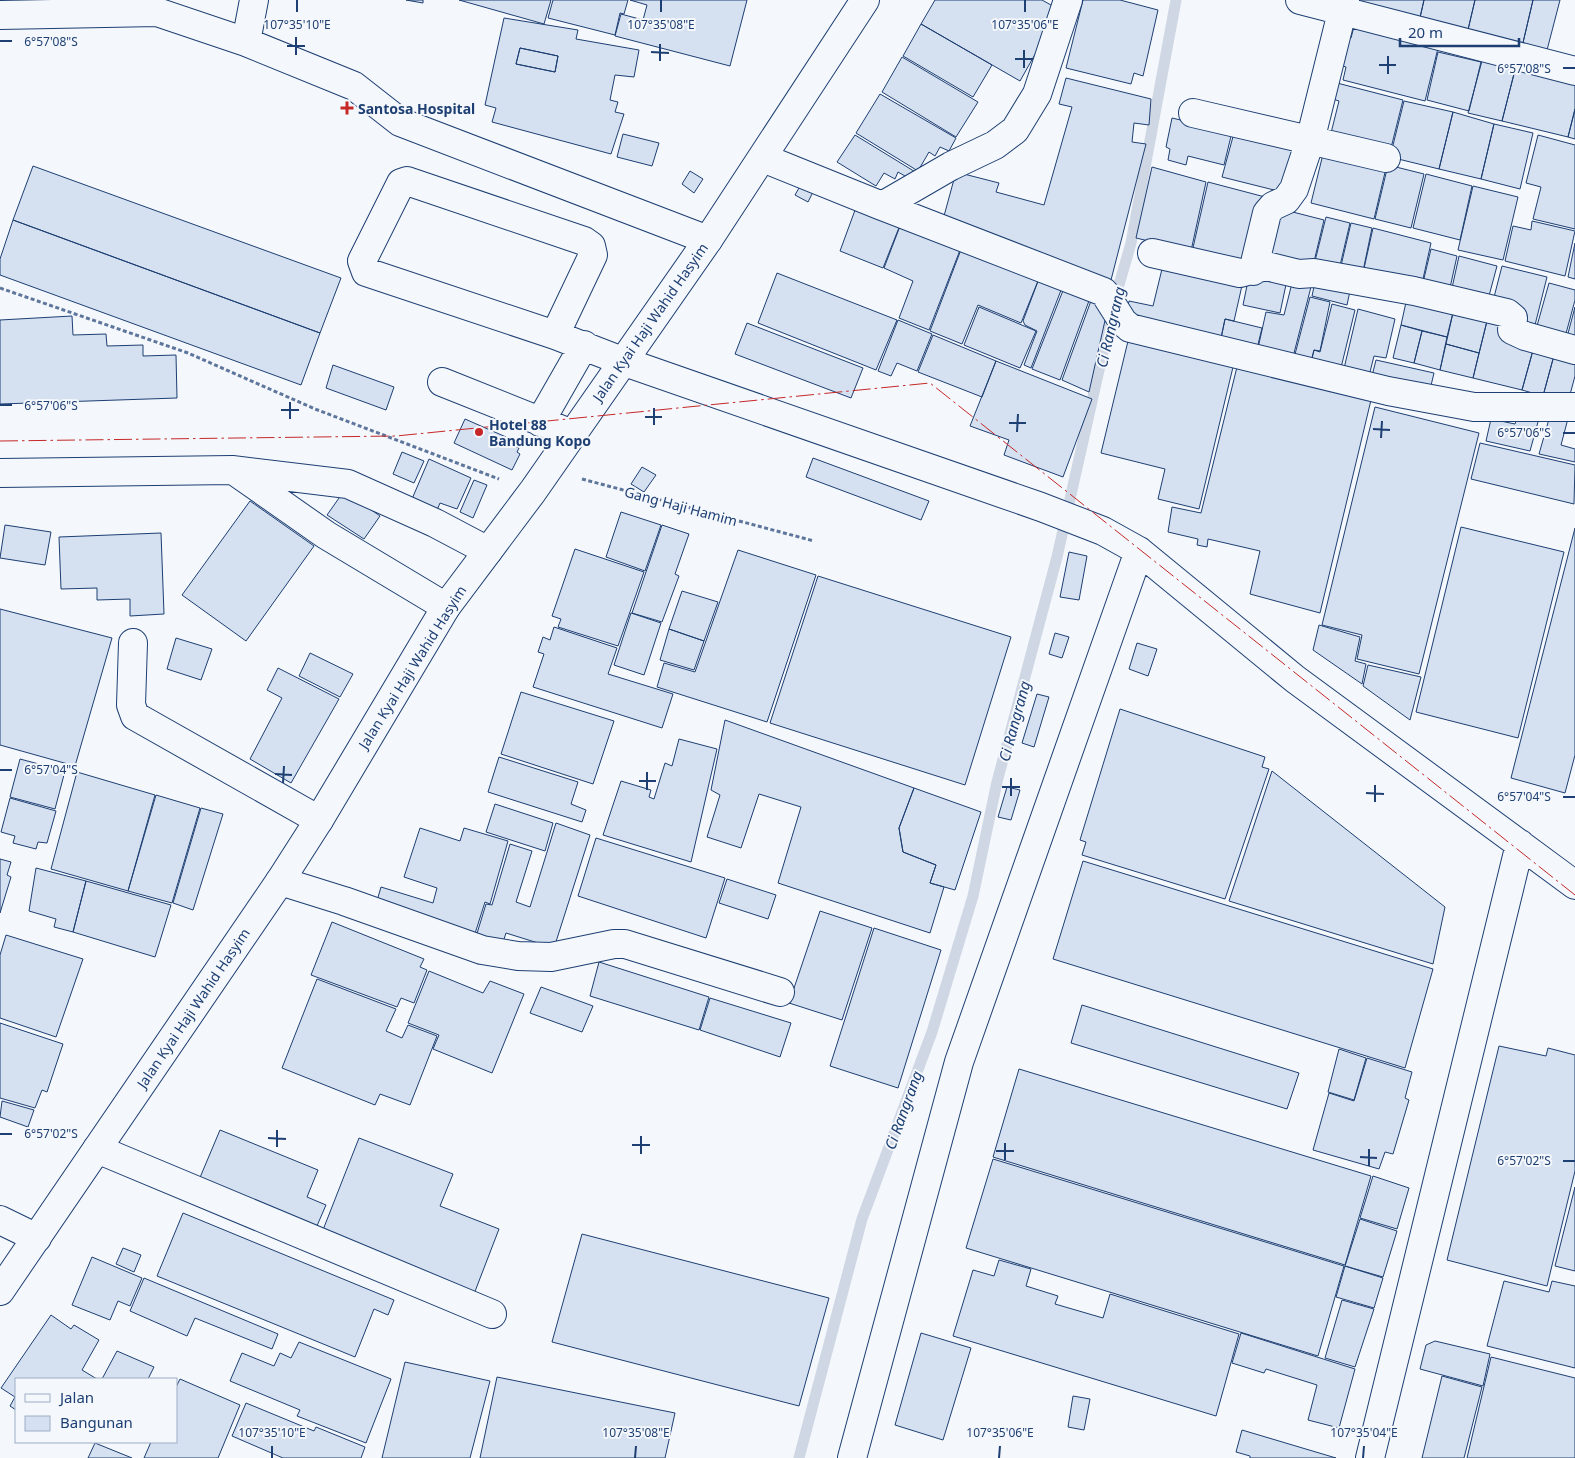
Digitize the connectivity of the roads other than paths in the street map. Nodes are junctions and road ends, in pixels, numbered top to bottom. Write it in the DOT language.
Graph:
graph roads {
  1 [pos="254,0"];
  2 [pos="865,0"];
  3 [pos="1068,0"];
  4 [pos="1300,0"];
  5 [pos="1343,6"];
  6 [pos="0,16"];
  7 [pos="246,42"];
  8 [pos="1575,71"];
  9 [pos="1193,113"];
  10 [pos="1310,141"];
  11 [pos="763,158"];
  12 [pos="1386,158"];
  13 [pos="882,206"];
  14 [pos="708,240"];
  15 [pos="1152,253"];
  16 [pos="1253,271"];
  17 [pos="555,335"];
  18 [pos="584,345"];
  19 [pos="1575,350"];
  20 [pos="622,361"];
  21 [pos="442,382"];
  22 [pos="1575,407"];
  23 [pos="540,422"];
  24 [pos="572,434"];
  25 [pos="232,470"];
  26 [pos="0,473"];
  27 [pos="488,551"];
  28 [pos="1139,552"];
  29 [pos="446,607"];
  30 [pos="133,643"];
  31 [pos="319,820"];
  32 [pos="1520,844"];
  33 [pos="280,881"];
  34 [pos="1575,886"];
  35 [pos="780,992"];
  36 [pos="98,1149"];
  37 [pos="0,1220"];
  38 [pos="37,1238"];
  39 [pos="0,1291"];
  40 [pos="492,1314"];
  41 [pos="852,1458"];
  42 [pos="1370,1458"];
  1 -- 7 [label="street"];
  2 -- 11 [label="street, Jalan Kyai Haji Wahid Hasyim"];
  3 -- 13 [label="street"];
  4 -- 5 [label="street"];
  5 -- 8 [label="street"];
  5 -- 10 [label="street"];
  6 -- 7 [label="street"];
  7 -- 14 [label="street"];
  9 -- 10 [label="street"];
  10 -- 12 [label="street"];
  10 -- 16 [label="street"];
  11 -- 13 [label="street"];
  11 -- 14 [label="street, Jalan Kyai Haji Wahid Hasyim"];
  13 -- 22 [label="street"];
  14 -- 20 [label="street, Jalan Kyai Haji Wahid Hasyim"];
  15 -- 16 [label="street"];
  16 -- 19 [label="street"];
  17 -- 17 [label="street"];
  17 -- 18 [label="street"];
  18 -- 20 [label="street"];
  18 -- 23 [label="street"];
  20 -- 24 [label="street, Jalan Kyai Haji Wahid Hasyim"];
  20 -- 28 [label="street"];
  21 -- 23 [label="street"];
  23 -- 24 [label="street"];
  24 -- 27 [label="street, Jalan Kyai Haji Wahid Hasyim"];
  25 -- 26 [label="street"];
  25 -- 27 [label="street"];
  25 -- 29 [label="street"];
  27 -- 29 [label="street, Jalan Kyai Haji Wahid Hasyim"];
  28 -- 32 [label="street"];
  28 -- 41 [label="street"];
  29 -- 31 [label="street, Jalan Kyai Haji Wahid Hasyim"];
  30 -- 31 [label="street"];
  31 -- 33 [label="street, Jalan Kyai Haji Wahid Hasyim"];
  32 -- 34 [label="street"];
  32 -- 42 [label="street"];
  33 -- 35 [label="street"];
  33 -- 36 [label="street, Jalan Kyai Haji Wahid Hasyim"];
  36 -- 38 [label="street, Jalan Kyai Haji Wahid Hasyim"];
  36 -- 40 [label="street"];
  37 -- 38 [label="street"];
  38 -- 39 [label="street, Jalan Kyai Haji Wahid Hasyim"];
}
